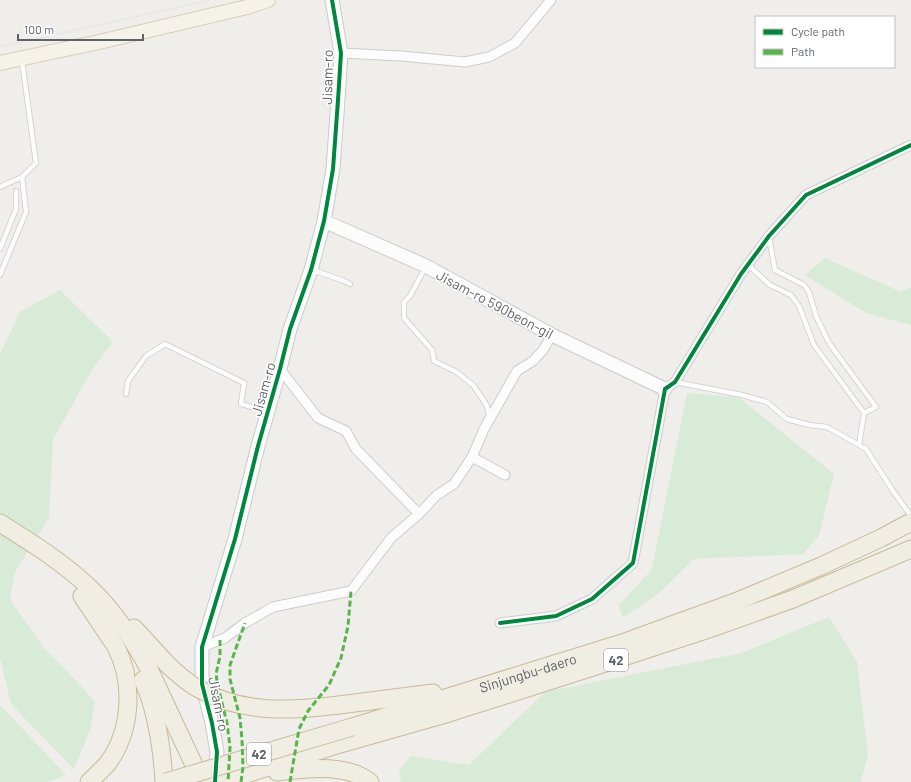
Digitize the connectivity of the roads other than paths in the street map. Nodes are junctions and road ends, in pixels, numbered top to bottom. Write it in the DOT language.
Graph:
graph roads {
  1 [pos="268,0"];
  2 [pos="332,0"];
  3 [pos="551,0"];
  4 [pos="341,53"];
  5 [pos="22,59"];
  6 [pos="0,63"];
  7 [pos="911,145"];
  8 [pos="22,177"];
  9 [pos="0,187"];
  10 [pos="16,191"];
  11 [pos="324,220"];
  12 [pos="769,236"];
  13 [pos="0,248"];
  14 [pos="748,265"];
  15 [pos="426,266"];
  16 [pos="311,270"];
  17 [pos="0,275"];
  18 [pos="350,284"];
  19 [pos="552,335"];
  20 [pos="280,369"];
  21 [pos="670,385"];
  22 [pos="126,394"];
  23 [pos="268,411"];
  24 [pos="864,413"];
  25 [pos="490,419"];
  26 [pos="859,445"];
  27 [pos="472,457"];
  28 [pos="505,475"];
  29 [pos="419,514"];
  30 [pos="911,516"];
  31 [pos="911,522"];
  32 [pos="0,523"];
  33 [pos="0,536"];
  34 [pos="911,549"];
  35 [pos="70,571"];
  36 [pos="82,596"];
  37 [pos="500,623"];
  38 [pos="202,647"];
  39 [pos="150,671"];
  40 [pos="483,686"];
  41 [pos="226,780"];
  42 [pos="88,782"];
  43 [pos="165,782"];
  44 [pos="170,782"];
  45 [pos="202,782"];
  46 [pos="214,782"];
  47 [pos="370,782"];
  1 -- 5 [label="main road"];
  2 -- 4 [label="street, Jisam-ro"];
  3 -- 4 [label="street"];
  4 -- 11 [label="street, Jisam-ro"];
  5 -- 6 [label="main road"];
  5 -- 8 [label="lane"];
  7 -- 12 [label="street"];
  8 -- 9 [label="lane"];
  8 -- 17 [label="lane"];
  10 -- 13 [label="lane"];
  11 -- 15 [label="street, Jisam-ro 590beon-gil"];
  11 -- 16 [label="street, Jisam-ro"];
  12 -- 14 [label="street"];
  12 -- 24 [label="lane"];
  14 -- 21 [label="street"];
  14 -- 24 [label="lane"];
  15 -- 19 [label="street, Jisam-ro 590beon-gil"];
  15 -- 25 [label="lane"];
  16 -- 18 [label="lane"];
  16 -- 20 [label="street, Jisam-ro"];
  19 -- 21 [label="street, Jisam-ro 590beon-gil"];
  19 -- 25 [label="street"];
  20 -- 23 [label="street, Jisam-ro"];
  20 -- 29 [label="street"];
  21 -- 26 [label="lane"];
  21 -- 37 [label="street"];
  22 -- 23 [label="lane"];
  23 -- 38 [label="street, Jisam-ro"];
  24 -- 26 [label="lane"];
  25 -- 27 [label="street"];
  26 -- 30 [label="lane"];
  27 -- 28 [label="street"];
  27 -- 29 [label="street"];
  29 -- 38 [label="street"];
  31 -- 40 [label="highway, Sinjungbu-daero / 42"];
  32 -- 35 [label="highway"];
  33 -- 36 [label="highway"];
  34 -- 41 [label="highway, Sinjungbu-daero / 42"];
  35 -- 39 [label="highway"];
  35 -- 40 [label="highway, bridge"];
  36 -- 42 [label="highway"];
  36 -- 43 [label="highway"];
  38 -- 46 [label="street, Jisam-ro"];
  39 -- 44 [label="highway"];
  39 -- 45 [label="highway"];
  40 -- 43 [label="highway, Sinjungbu-daero / 42, bridge"];
  41 -- 47 [label="highway"];
}
